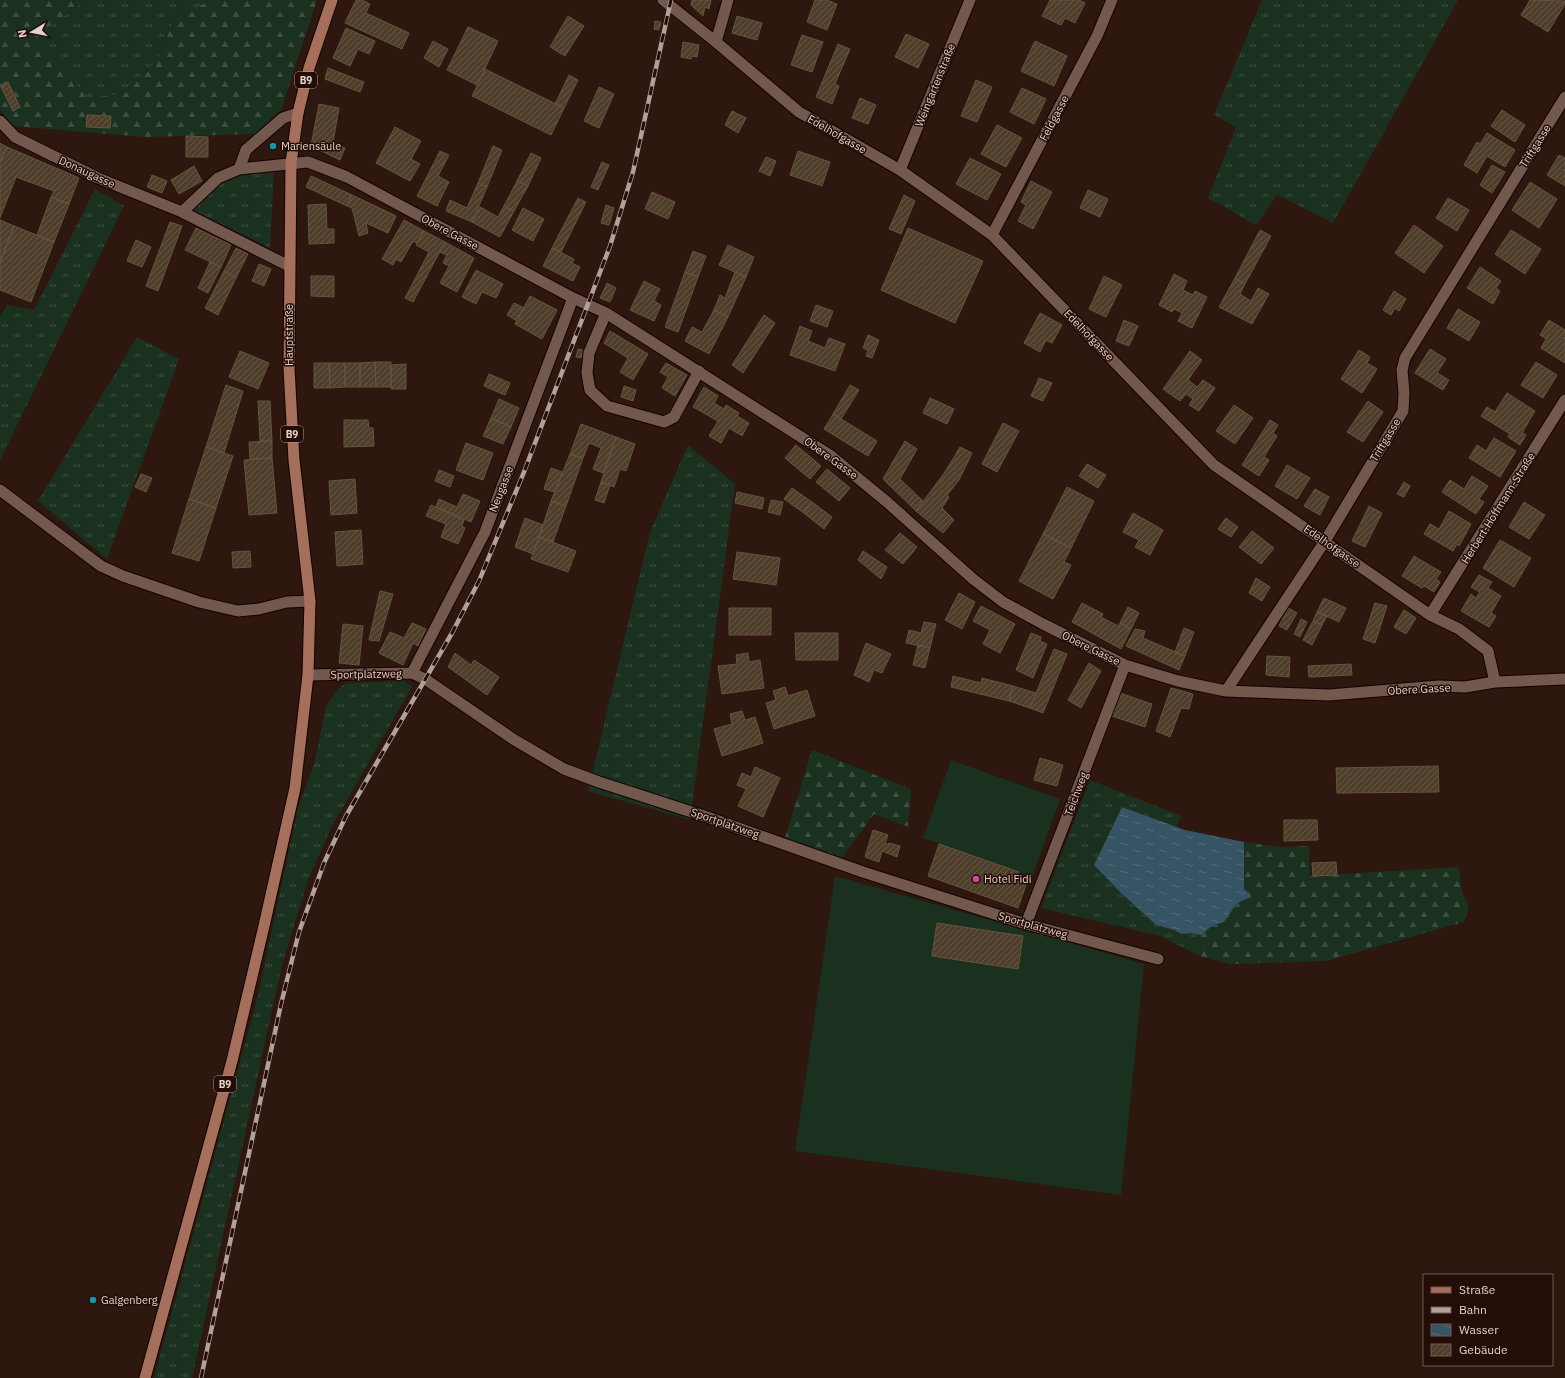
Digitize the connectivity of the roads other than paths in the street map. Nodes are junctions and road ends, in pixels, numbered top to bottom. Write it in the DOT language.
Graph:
graph roads {
  1 [pos="332,0"];
  2 [pos="663,0"];
  3 [pos="728,0"];
  4 [pos="970,0"];
  5 [pos="1112,0"];
  6 [pos="716,42"];
  7 [pos="1565,97"];
  8 [pos="298,114"];
  9 [pos="0,121"];
  10 [pos="291,163"];
  11 [pos="239,169"];
  12 [pos="900,170"];
  13 [pos="182,212"];
  14 [pos="992,235"];
  15 [pos="289,266"];
  16 [pos="573,298"];
  17 [pos="606,313"];
  18 [pos="699,371"];
  19 [pos="1565,400"];
  20 [pos="0,490"];
  21 [pos="1325,541"];
  22 [pos="310,601"];
  23 [pos="1430,616"];
  24 [pos="1126,665"];
  25 [pos="412,673"];
  26 [pos="308,675"];
  27 [pos="1565,679"];
  28 [pos="1495,682"];
  29 [pos="1226,691"];
  30 [pos="1026,924"];
  31 [pos="1158,959"];
  32 [pos="145,1378"];
  1 -- 8 [label="main road, Hauptstraße / B9"];
  2 -- 6 [label="street, Edelhofgasse"];
  3 -- 6 [label="street"];
  4 -- 12 [label="street, Weingartenstraße"];
  5 -- 14 [label="street, Feldgasse"];
  6 -- 12 [label="street, Edelhofgasse"];
  7 -- 21 [label="street, Triftgasse"];
  8 -- 10 [label="main road, Hauptstraße / B9"];
  8 -- 11 [label="street"];
  9 -- 13 [label="street, Donaugasse"];
  10 -- 11 [label="street"];
  10 -- 15 [label="main road, Hauptstraße / B9"];
  10 -- 16 [label="street, Obere Gasse"];
  11 -- 13 [label="street"];
  12 -- 14 [label="street, Edelhofgasse"];
  13 -- 15 [label="street, Donaugasse"];
  14 -- 21 [label="street, Edelhofgasse"];
  15 -- 22 [label="main road, Hauptstraße / B9"];
  16 -- 17 [label="street, Obere Gasse"];
  16 -- 25 [label="street, Neugasse"];
  17 -- 18 [label="street, Obere Gasse"];
  17 -- 18 [label="street"];
  18 -- 24 [label="street, Obere Gasse"];
  19 -- 23 [label="street, Herbert-Hoffmann-Straße"];
  20 -- 22 [label="street"];
  21 -- 23 [label="street, Edelhofgasse"];
  21 -- 29 [label="street, Triftgasse"];
  22 -- 26 [label="main road, Hauptstraße / B9"];
  23 -- 28 [label="street, Edelhofgasse"];
  24 -- 29 [label="street, Obere Gasse"];
  24 -- 30 [label="street, Teichweg"];
  25 -- 26 [label="street, Sportplatzweg"];
  25 -- 30 [label="street, Sportplatzweg"];
  26 -- 32 [label="main road, B9"];
  27 -- 28 [label="street, Obere Gasse"];
  28 -- 29 [label="street, Obere Gasse"];
  30 -- 31 [label="street, Sportplatzweg"];
}
